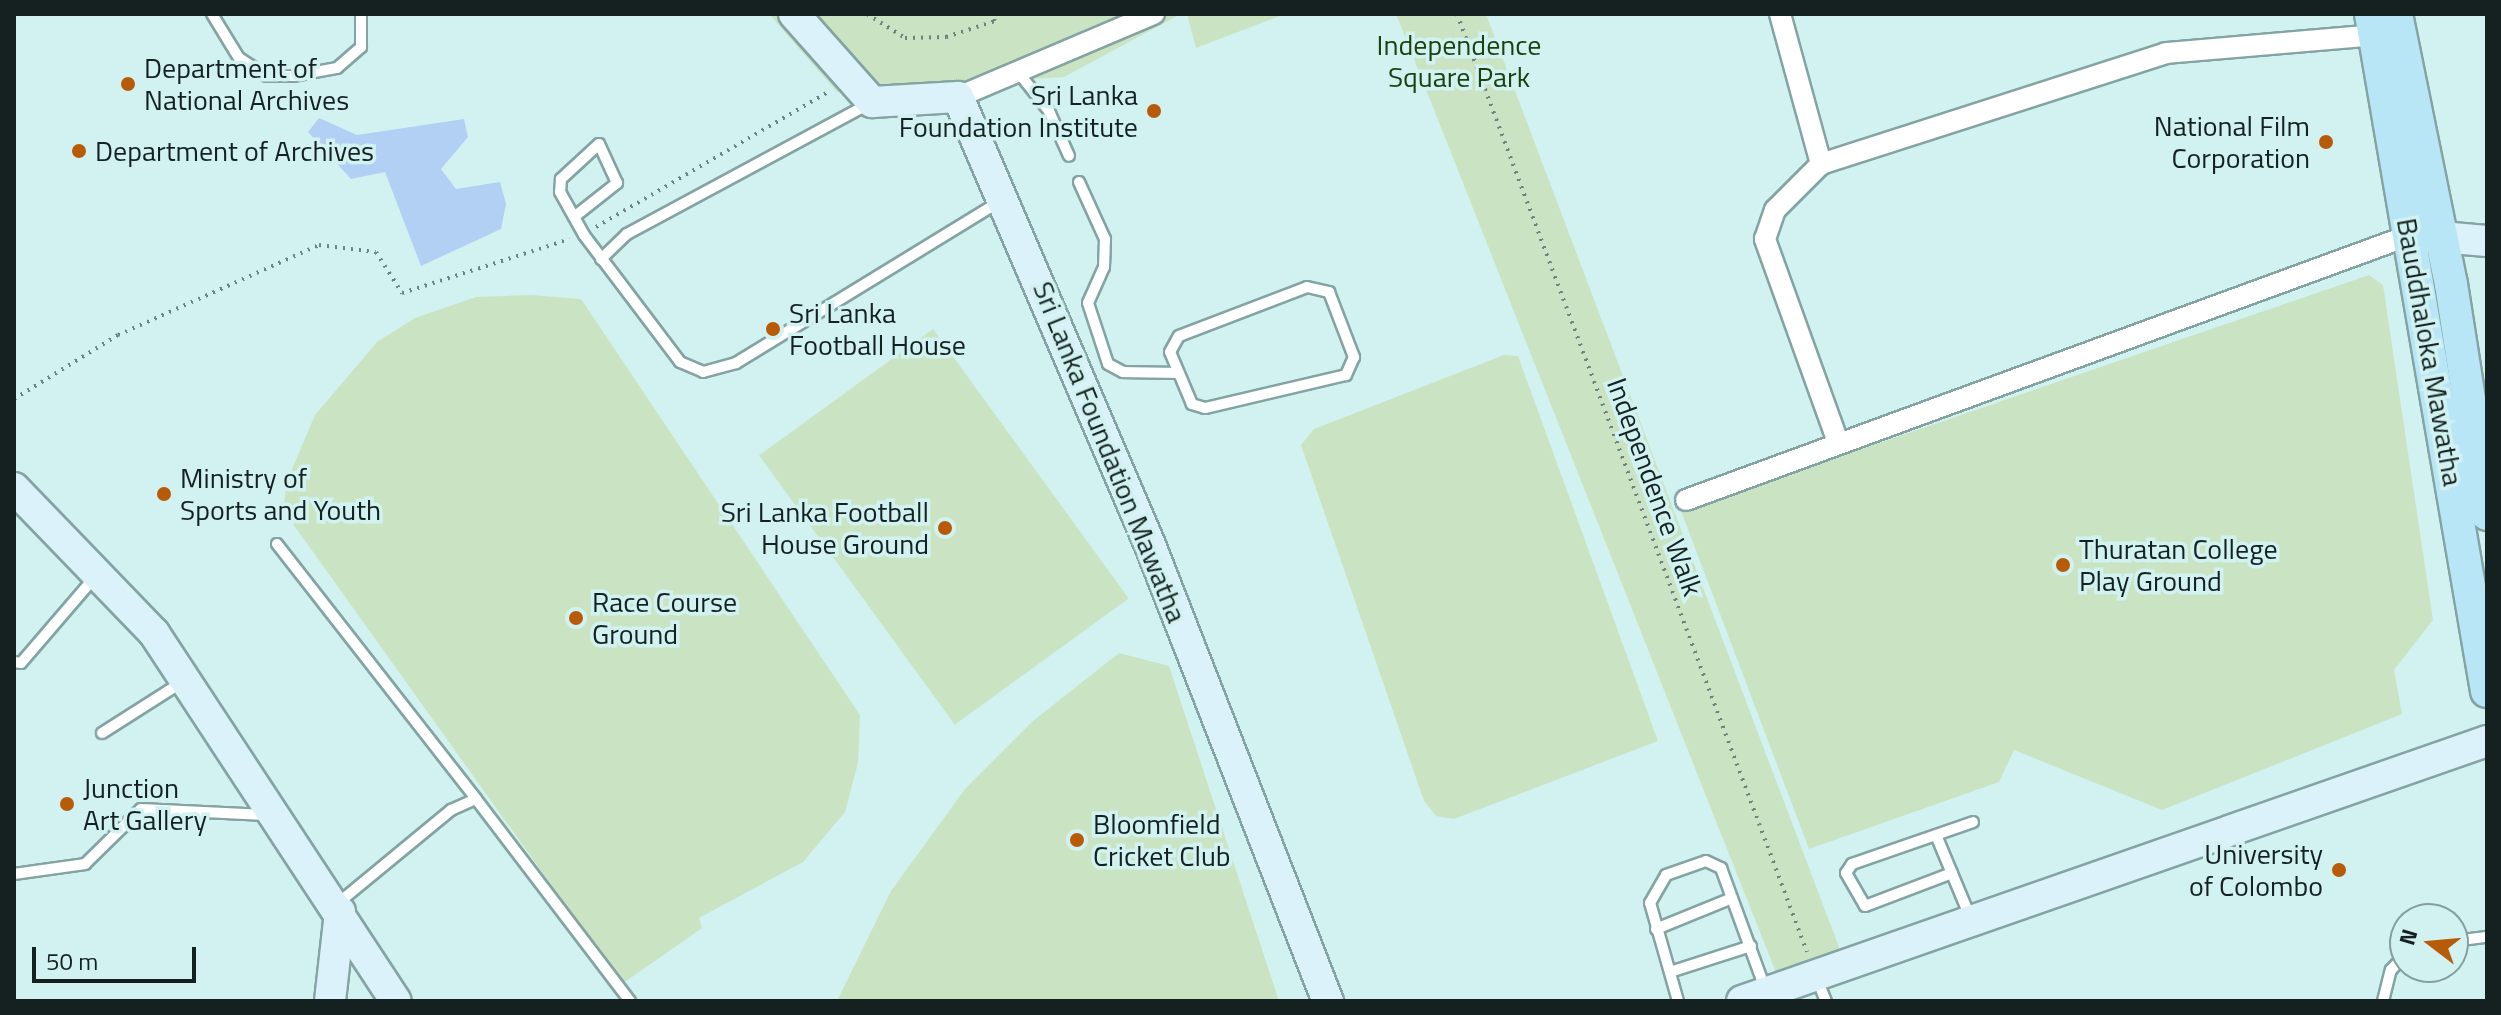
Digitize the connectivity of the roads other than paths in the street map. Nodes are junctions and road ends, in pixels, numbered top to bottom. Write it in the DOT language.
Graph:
graph roads {
  1 [pos="212,14"];
  2 [pos="361,14"];
  3 [pos="794,14"];
  4 [pos="1154,14"];
  5 [pos="1780,14"];
  6 [pos="2380,21"];
  7 [pos="1018,72"];
  8 [pos="958,97"];
  9 [pos="872,102"];
  10 [pos="1069,156"];
  11 [pos="1821,164"];
  12 [pos="1079,182"];
  13 [pos="1005,198"];
  14 [pos="574,217"];
  15 [pos="2425,234"];
  16 [pos="2487,241"];
  17 [pos="601,259"];
  18 [pos="1176,373"];
  19 [pos="1838,442"];
  20 [pos="14,488"];
  21 [pos="1686,500"];
  22 [pos="2487,514"];
  23 [pos="277,544"];
  24 [pos="99,572"];
  25 [pos="14,662"];
  26 [pos="185,680"];
  27 [pos="2487,691"];
  28 [pos="102,733"];
  29 [pos="2487,741"];
  30 [pos="476,799"];
  31 [pos="276,815"];
  32 [pos="1973,822"];
  33 [pos="1936,835"];
  34 [pos="1952,873"];
  35 [pos="14,874"];
  36 [pos="1732,898"];
  37 [pos="338,908"];
  38 [pos="1972,921"];
  39 [pos="1656,929"];
  40 [pos="1751,946"];
  41 [pos="1670,972"];
  42 [pos="2389,978"];
  43 [pos="1821,987"];
  44 [pos="1754,996"];
  45 [pos="330,1001"];
  46 [pos="396,1001"];
  47 [pos="630,1001"];
  48 [pos="1328,1001"];
  49 [pos="1678,1001"];
  50 [pos="2383,1001"];
  1 -- 2 [label="lane"];
  3 -- 9 [label="main road"];
  4 -- 7 [label="street"];
  5 -- 11 [label="street"];
  6 -- 11 [label="street"];
  6 -- 15 [label="main road, Bauddhaloka Mawatha"];
  7 -- 8 [label="street"];
  7 -- 10 [label="lane"];
  8 -- 9 [label="main road"];
  8 -- 13 [label="main road, Sri Lanka Foundation Mawatha"];
  9 -- 17 [label="lane"];
  11 -- 19 [label="street"];
  12 -- 18 [label="lane"];
  13 -- 17 [label="lane"];
  13 -- 48 [label="main road, Sri Lanka Foundation Mawatha"];
  14 -- 14 [label="lane"];
  14 -- 17 [label="lane"];
  15 -- 16 [label="main road"];
  15 -- 19 [label="street"];
  15 -- 22 [label="main road, Bauddhaloka Mawatha"];
  15 -- 27 [label="main road, Bauddhaloka Mawatha"];
  18 -- 18 [label="lane"];
  19 -- 21 [label="street"];
  20 -- 24 [label="main road"];
  23 -- 30 [label="lane"];
  24 -- 25 [label="lane"];
  24 -- 26 [label="main road"];
  26 -- 28 [label="lane"];
  26 -- 31 [label="main road"];
  29 -- 38 [label="main road"];
  30 -- 37 [label="lane"];
  30 -- 47 [label="lane"];
  31 -- 35 [label="lane"];
  31 -- 37 [label="main road"];
  32 -- 33 [label="lane"];
  33 -- 34 [label="lane"];
  33 -- 34 [label="lane"];
  34 -- 38 [label="lane"];
  36 -- 39 [label="lane"];
  36 -- 39 [label="lane"];
  36 -- 40 [label="lane"];
  37 -- 45 [label="main road"];
  37 -- 46 [label="main road"];
  38 -- 43 [label="main road"];
  39 -- 41 [label="lane"];
  40 -- 41 [label="lane"];
  40 -- 44 [label="lane"];
  41 -- 49 [label="lane"];
  42 -- 50 [label="lane"];
  43 -- 44 [label="main road"];
}
